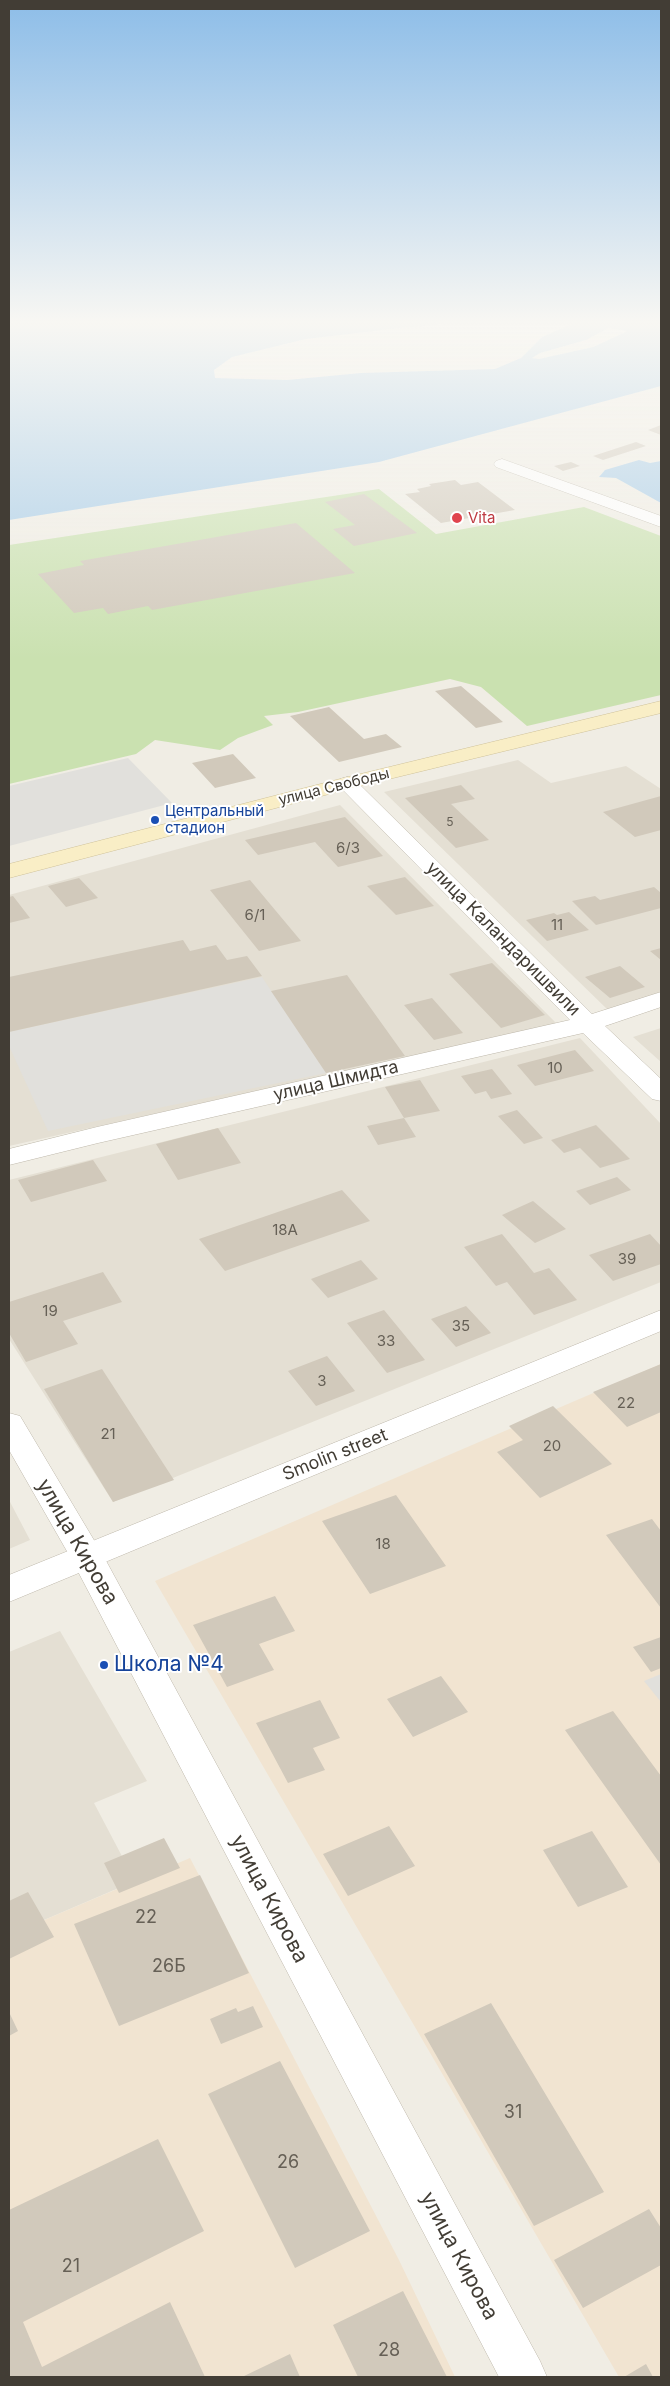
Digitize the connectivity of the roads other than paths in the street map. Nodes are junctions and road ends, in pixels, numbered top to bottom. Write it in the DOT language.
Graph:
graph roads {
  1 [pos="502,464"];
  2 [pos="661,522"];
  3 [pos="661,707"];
  4 [pos="347,784"];
  5 [pos="9,871"];
  6 [pos="661,999"];
  7 [pos="588,1024"];
  8 [pos="661,1093"];
  9 [pos="9,1157"];
  10 [pos="661,1320"];
  11 [pos="9,1424"];
  12 [pos="87,1557"];
  13 [pos="9,1589"];
  14 [pos="524,2377"];
  1 -- 2 [label="street"];
  3 -- 4 [label="main road, улица Свободы"];
  4 -- 5 [label="main road, улица Свободы"];
  4 -- 7 [label="street, улица Каландаришвили"];
  6 -- 7 [label="street, улица Шмидта"];
  7 -- 8 [label="street, улица Каландаришвили"];
  7 -- 9 [label="street, улица Шмидта"];
  10 -- 12 [label="street, Smolin street"];
  11 -- 12 [label="street, улица Кирова"];
  12 -- 13 [label="street, Smolin street"];
  12 -- 14 [label="street, улица Кирова"];
}
